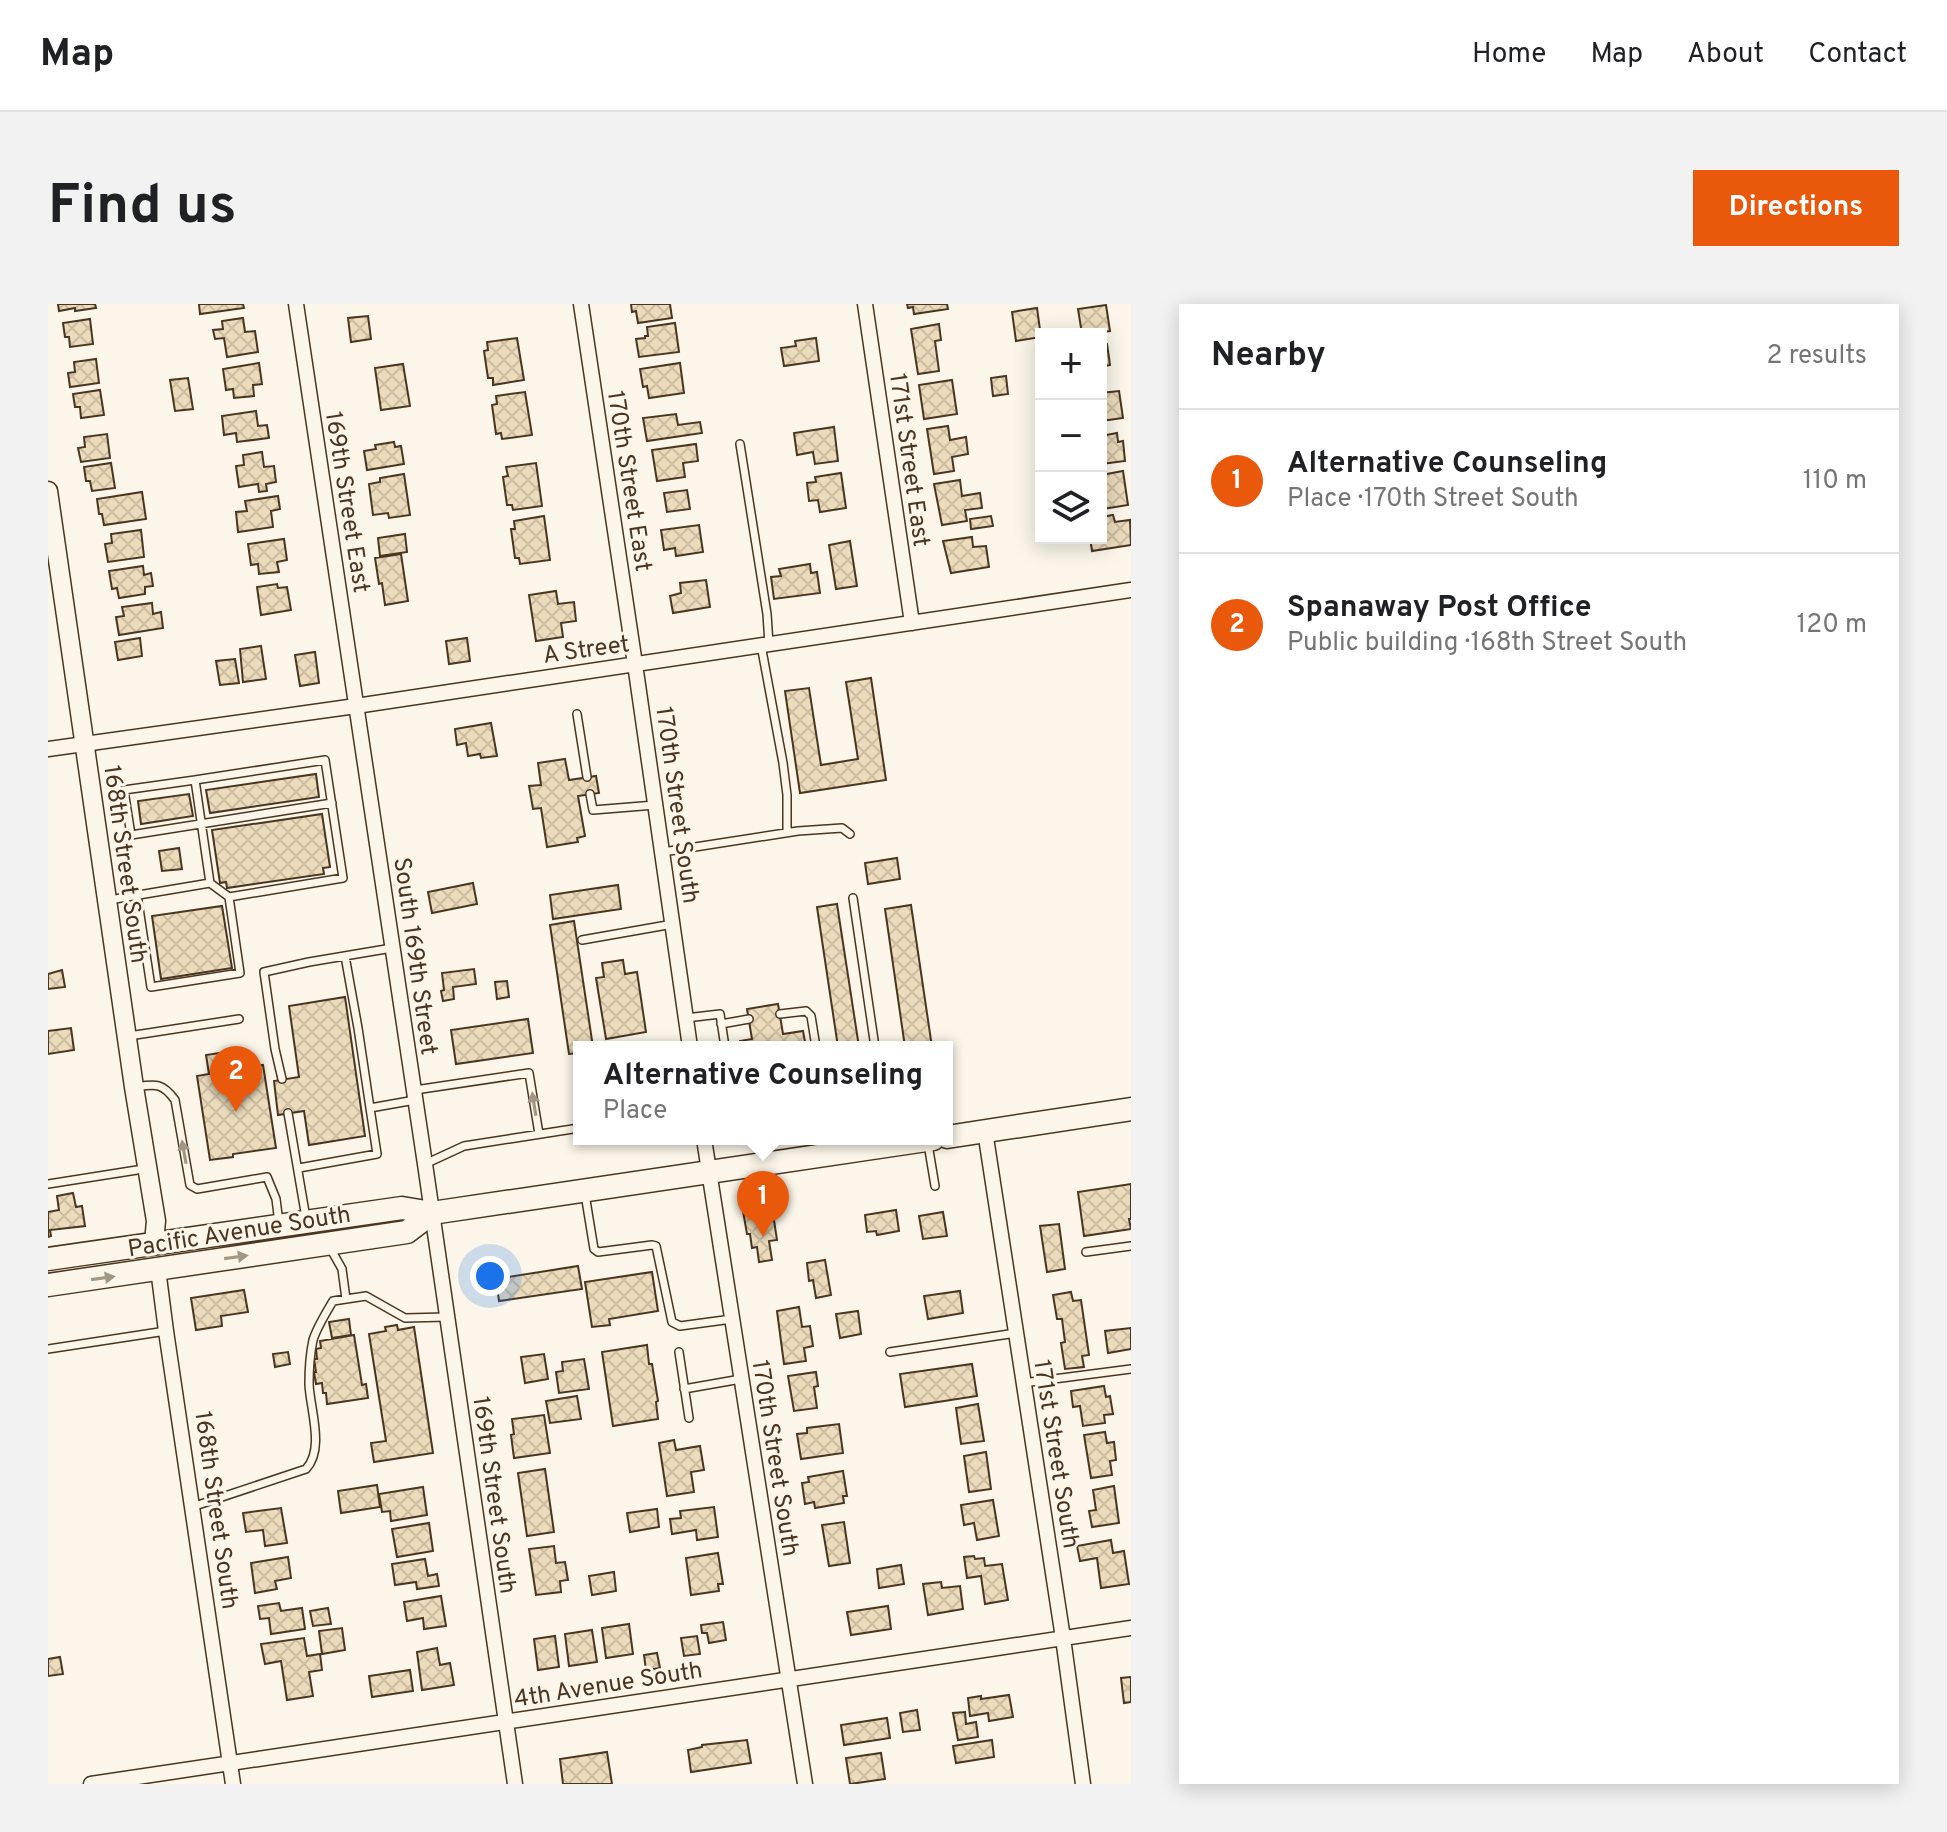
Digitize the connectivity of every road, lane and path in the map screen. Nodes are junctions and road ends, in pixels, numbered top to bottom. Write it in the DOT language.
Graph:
graph roads {
  1 [pos="296,304"];
  2 [pos="581,304"];
  3 [pos="865,304"];
  4 [pos="740,444"];
  5 [pos="48,491"];
  6 [pos="48,552"];
  7 [pos="1131,590"];
  8 [pos="912,623"];
  9 [pos="765,645"];
  10 [pos="635,664"];
  11 [pos="356,706"];
  12 [pos="577,714"];
  13 [pos="80,744"];
  14 [pos="48,749"];
  15 [pos="587,777"];
  16 [pos="195,780"];
  17 [pos="590,794"];
  18 [pos="332,803"];
  19 [pos="655,805"];
  20 [pos="201,823"];
  21 [pos="787,832"];
  22 [pos="850,834"];
  23 [pos="663,852"];
  24 [pos="210,883"];
  25 [pos="137,895"];
  26 [pos="229,897"];
  27 [pos="853,898"];
  28 [pos="107,901"];
  29 [pos="673,924"];
  30 [pos="582,940"];
  31 [pos="392,948"];
  32 [pos="345,956"];
  33 [pos="780,1014"];
  34 [pos="686,1018"];
  35 [pos="239,1019"];
  36 [pos="749,1019"];
  37 [pos="721,1024"];
  38 [pos="127,1036"];
  39 [pos="689,1041"];
  40 [pos="724,1041"];
  41 [pos="815,1041"];
  42 [pos="874,1041"];
  43 [pos="282,1079"];
  44 [pos="134,1087"];
  45 [pos="414,1095"];
  46 [pos="370,1108"];
  47 [pos="1131,1109"];
  48 [pos="288,1113"];
  49 [pos="573,1129"];
  50 [pos="985,1131"];
  51 [pos="539,1134"];
  52 [pos="953,1136"];
  53 [pos="705,1145"];
  54 [pos="849,1145"];
  55 [pos="931,1145"];
  56 [pos="823,1147"];
  57 [pos="425,1164"];
  58 [pos="299,1168"];
  59 [pos="137,1170"];
  60 [pos="708,1172"];
  61 [pos="48,1184"];
  62 [pos="935,1186"];
  63 [pos="584,1191"];
  64 [pos="432,1213"];
  65 [pos="307,1221"];
  66 [pos="279,1225"];
  67 [pos="154,1242"];
  68 [pos="333,1243"];
  69 [pos="1131,1246"];
  70 [pos="1086,1252"];
  71 [pos="48,1259"];
  72 [pos="158,1269"];
  73 [pos="48,1285"];
  74 [pos="346,1299"];
  75 [pos="447,1317"];
  76 [pos="732,1319"];
  77 [pos="166,1331"];
  78 [pos="1016,1333"];
  79 [pos="48,1349"];
  80 [pos="679,1352"];
  81 [pos="890,1352"];
  82 [pos="1131,1369"];
  83 [pos="741,1379"];
  84 [pos="1023,1383"];
  85 [pos="684,1389"];
  86 [pos="689,1418"];
  87 [pos="192,1507"];
  88 [pos="1131,1628"];
  89 [pos="1063,1638"];
  90 [pos="789,1679"];
  91 [pos="505,1722"];
  92 [pos="230,1763"];
  93 [pos="91,1784"];
  94 [pos="233,1784"];
  95 [pos="515,1784"];
  96 [pos="805,1784"];
  97 [pos="1083,1784"];
  1 -- 11 [label="street, 169th Street East"];
  2 -- 10 [label="street, 170th Street East"];
  3 -- 8 [label="street, 171st Street East"];
  4 -- 9 [label="lane"];
  5 -- 13 [label="street, 168th Street South"];
  6 -- 13 [label="street"];
  7 -- 8 [label="street, A Street"];
  8 -- 9 [label="street, A Street"];
  9 -- 10 [label="street, A Street"];
  9 -- 21 [label="lane"];
  10 -- 11 [label="street, A Street"];
  10 -- 19 [label="street, 170th Street South"];
  11 -- 13 [label="street, A Street"];
  11 -- 31 [label="street, South 169th Street"];
  12 -- 15 [label="lane"];
  13 -- 14 [label="street, A Street"];
  13 -- 28 [label="street, 168th Street South"];
  13 -- 59 [label="street, 168th Street South"];
  16 -- 18 [label="lane"];
  16 -- 20 [label="lane"];
  16 -- 20 [label="lane"];
  17 -- 19 [label="lane"];
  18 -- 20 [label="lane"];
  18 -- 26 [label="lane"];
  19 -- 23 [label="street, 170th Street South"];
  20 -- 24 [label="lane"];
  21 -- 22 [label="lane"];
  21 -- 23 [label="lane"];
  23 -- 29 [label="street, 170th Street South"];
  24 -- 25 [label="lane"];
  24 -- 26 [label="lane"];
  25 -- 26 [label="lane"];
  25 -- 28 [label="lane"];
  27 -- 42 [label="lane"];
  28 -- 38 [label="street, 168th Street South"];
  29 -- 30 [label="lane"];
  29 -- 34 [label="street, 170th Street South"];
  31 -- 32 [label="lane"];
  31 -- 45 [label="street, South 169th Street"];
  32 -- 43 [label="lane"];
  32 -- 46 [label="lane"];
  33 -- 41 [label="lane"];
  34 -- 37 [label="lane"];
  34 -- 39 [label="street, 170th Street South"];
  35 -- 38 [label="lane"];
  36 -- 37 [label="lane"];
  37 -- 40 [label="lane"];
  38 -- 44 [label="street, 168th Street South"];
  66 -- 44 [label="lane, one-way"];
  44 -- 67 [label="street, 168th Street South"];
  45 -- 46 [label="lane"];
  51 -- 45 [label="lane, one-way"];
  45 -- 57 [label="street, South 169th Street"];
  46 -- 58 [label="lane"];
  47 -- 50 [label="main road"];
  48 -- 58 [label="lane"];
  49 -- 51 [label="lane"];
  50 -- 52 [label="main road"];
  50 -- 78 [label="street, 171st Street South"];
  51 -- 57 [label="lane"];
  53 -- 60 [label="street, 170th Street South"];
  54 -- 56 [label="main road, Pacific Avenue South"];
  55 -- 62 [label="lane"];
  56 -- 60 [label="main road, Pacific Avenue South"];
  57 -- 64 [label="street, South 169th Street"];
  58 -- 65 [label="lane"];
  59 -- 61 [label="lane"];
  59 -- 67 [label="street, 168th Street South"];
  60 -- 63 [label="main road, Pacific Avenue South"];
  60 -- 76 [label="street, 170th Street South"];
  63 -- 64 [label="main road, Pacific Avenue South"];
  63 -- 76 [label="lane"];
  64 -- 65 [label="main road, Pacific Avenue South"];
  64 -- 68 [label="main road, Pacific Avenue South"];
  64 -- 75 [label="street, 169th Street South"];
  65 -- 66 [label="main road, Pacific Avenue South"];
  66 -- 67 [label="main road, Pacific Avenue South"];
  67 -- 71 [label="main road, Pacific Avenue South"];
  67 -- 72 [label="street, 168th Street South"];
  72 -- 68 [label="main road, Pacific Avenue South, one-way"];
  68 -- 74 [label="lane"];
  69 -- 70 [label="lane"];
  73 -- 72 [label="main road, Pacific Avenue South, one-way"];
  72 -- 77 [label="street, 168th Street South"];
  74 -- 75 [label="lane"];
  74 -- 87 [label="lane"];
  75 -- 91 [label="street, 169th Street South"];
  76 -- 83 [label="street, 170th Street South"];
  77 -- 79 [label="lane"];
  77 -- 87 [label="street, 168th Street South"];
  78 -- 81 [label="lane"];
  78 -- 84 [label="street, 171st Street South"];
  80 -- 85 [label="lane"];
  82 -- 84 [label="lane"];
  83 -- 85 [label="lane"];
  83 -- 90 [label="street, 170th Street South"];
  84 -- 89 [label="street, 171st Street South"];
  85 -- 86 [label="lane"];
  87 -- 92 [label="street, 168th Street South"];
  88 -- 89 [label="street, 4th Avenue South"];
  89 -- 90 [label="street, 4th Avenue South"];
  89 -- 97 [label="street, 171st Street South"];
  90 -- 91 [label="street, 4th Avenue South"];
  90 -- 96 [label="street, 170th Street South"];
  91 -- 92 [label="street, 4th Avenue South"];
  91 -- 95 [label="street, 169th Street South"];
  92 -- 93 [label="street, 4th Avenue South"];
  92 -- 94 [label="street, 168th Street South"];
}
